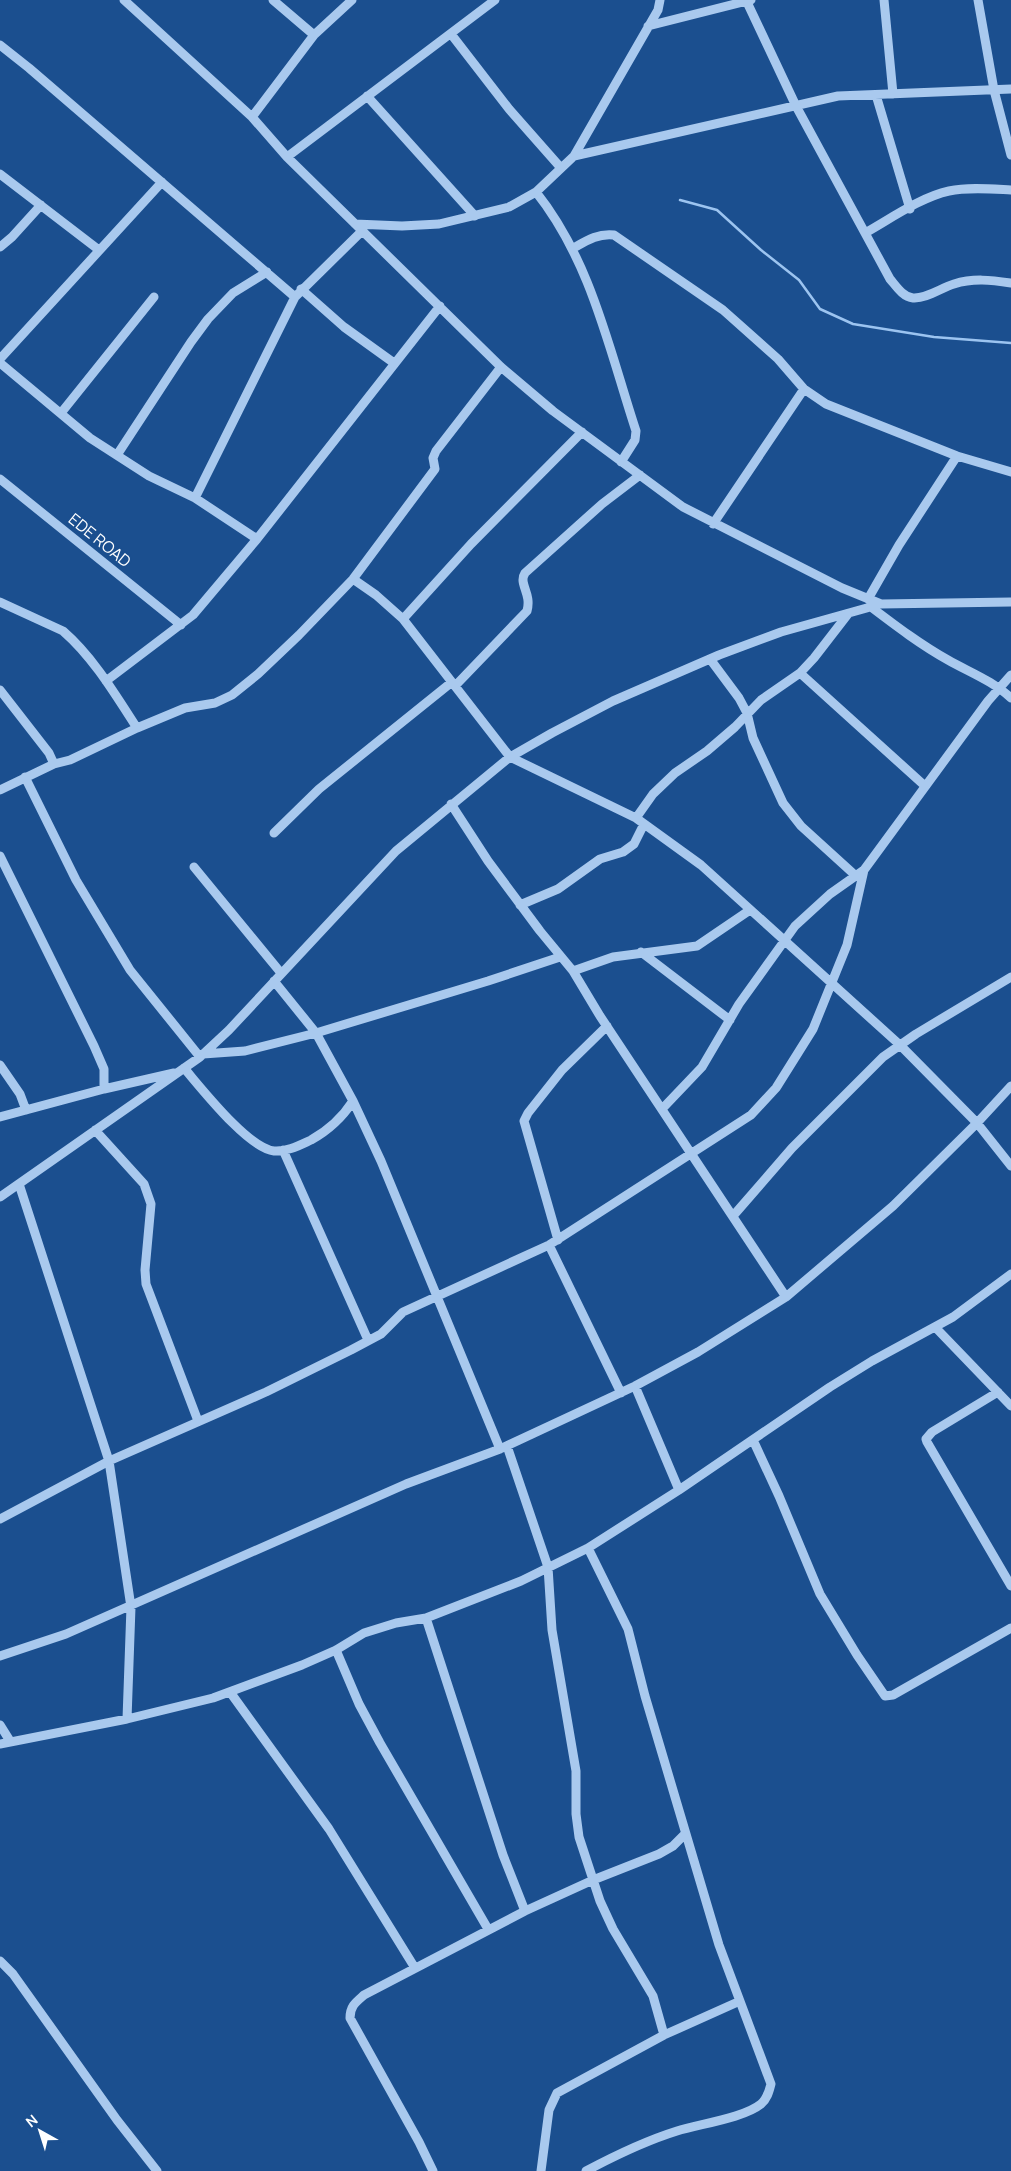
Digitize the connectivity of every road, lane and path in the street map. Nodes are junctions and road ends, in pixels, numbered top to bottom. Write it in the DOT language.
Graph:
graph roads {
  1 [pos="124,0"];
  2 [pos="273,0"];
  3 [pos="352,0"];
  4 [pos="495,0"];
  5 [pos="660,0"];
  6 [pos="748,0"];
  7 [pos="884,0"];
  8 [pos="978,0"];
  9 [pos="648,26"];
  10 [pos="451,34"];
  11 [pos="314,35"];
  12 [pos="0,45"];
  13 [pos="1011,89"];
  14 [pos="994,90"];
  15 [pos="893,94"];
  16 [pos="876,95"];
  17 [pos="367,96"];
  18 [pos="796,106"];
  19 [pos="252,117"];
  20 [pos="1011,155"];
  21 [pos="574,156"];
  22 [pos="287,157"];
  23 [pos="560,168"];
  24 [pos="0,174"];
  25 [pos="162,182"];
  26 [pos="1011,190"];
  27 [pos="536,192"];
  28 [pos="41,205"];
  29 [pos="910,209"];
  30 [pos="475,216"];
  31 [pos="355,224"];
  32 [pos="362,231"];
  33 [pos="864,233"];
  34 [pos="0,247"];
  35 [pos="572,249"];
  36 [pos="99,250"];
  37 [pos="267,272"];
  38 [pos="1011,283"];
  39 [pos="301,289"];
  40 [pos="154,297"];
  41 [pos="295,297"];
  42 [pos="440,306"];
  43 [pos="0,359"];
  44 [pos="0,363"];
  45 [pos="394,363"];
  46 [pos="501,367"];
  47 [pos="804,389"];
  48 [pos="61,413"];
  49 [pos="582,432"];
  50 [pos="117,455"];
  51 [pos="958,456"];
  52 [pos="621,462"];
  53 [pos="1011,472"];
  54 [pos="640,475"];
  55 [pos="0,479"];
  56 [pos="195,498"];
  57 [pos="713,524"];
  58 [pos="257,539"];
  59 [pos="353,579"];
  60 [pos="0,602"];
  61 [pos="1011,602"];
  62 [pos="870,603"];
  63 [pos="848,614"];
  64 [pos="403,619"];
  65 [pos="181,625"];
  66 [pos="710,659"];
  67 [pos="800,673"];
  68 [pos="1011,675"];
  69 [pos="106,680"];
  70 [pos="453,684"];
  71 [pos="1000,687"];
  72 [pos="0,690"];
  73 [pos="1011,698"];
  74 [pos="747,713"];
  75 [pos="136,728"];
  76 [pos="510,757"];
  77 [pos="54,764"];
  78 [pos="25,777"];
  79 [pos="925,786"];
  80 [pos="0,790"];
  81 [pos="451,804"];
  82 [pos="640,821"];
  83 [pos="274,832"];
  84 [pos="0,856"];
  85 [pos="194,867"];
  86 [pos="864,870"];
  87 [pos="856,876"];
  88 [pos="520,905"];
  89 [pos="750,910"];
  90 [pos="784,942"];
  91 [pos="641,952"];
  92 [pos="560,957"];
  93 [pos="573,971"];
  94 [pos="281,973"];
  95 [pos="1011,978"];
  96 [pos="274,981"];
  97 [pos="832,984"];
  98 [pos="730,1020"];
  99 [pos="607,1026"];
  100 [pos="316,1034"];
  101 [pos="900,1045"];
  102 [pos="202,1055"];
  103 [pos="0,1065"];
  104 [pos="182,1070"];
  105 [pos="1011,1086"];
  106 [pos="104,1089"];
  107 [pos="353,1101"];
  108 [pos="662,1109"];
  109 [pos="26,1110"];
  110 [pos="0,1117"];
  111 [pos="977,1123"];
  112 [pos="95,1130"];
  113 [pos="282,1150"];
  114 [pos="691,1153"];
  115 [pos="1011,1166"];
  116 [pos="19,1184"];
  117 [pos="0,1196"];
  118 [pos="732,1216"];
  119 [pos="558,1240"];
  120 [pos="549,1245"];
  121 [pos="1011,1274"];
  122 [pos="436,1296"];
  123 [pos="786,1297"];
  124 [pos="936,1327"];
  125 [pos="368,1340"];
  126 [pos="636,1386"];
  127 [pos="621,1393"];
  128 [pos="1004,1395"];
  129 [pos="1011,1406"];
  130 [pos="198,1421"];
  131 [pos="753,1440"];
  132 [pos="504,1448"];
  133 [pos="109,1461"];
  134 [pos="679,1490"];
  135 [pos="0,1519"];
  136 [pos="588,1548"];
  137 [pos="548,1567"];
  138 [pos="1011,1586"];
  139 [pos="131,1607"];
  140 [pos="426,1618"];
  141 [pos="1011,1628"];
  142 [pos="336,1650"];
  143 [pos="0,1656"];
  144 [pos="230,1692"];
  145 [pos="127,1719"];
  146 [pos="0,1725"];
  147 [pos="10,1741"];
  148 [pos="0,1744"];
  149 [pos="685,1834"];
  150 [pos="593,1880"];
  151 [pos="525,1911"];
  152 [pos="488,1929"];
  153 [pos="0,1961"];
  154 [pos="415,1968"];
  155 [pos="740,2001"];
  156 [pos="664,2035"];
  157 [pos="157,2171"];
  158 [pos="433,2171"];
  159 [pos="542,2171"];
  160 [pos="586,2171"];
  1 -- 19 [label="street"];
  2 -- 11 [label="street"];
  3 -- 11 [label="street"];
  4 -- 10 [label="street"];
  5 -- 9 [label="street"];
  6 -- 9 [label="street"];
  6 -- 18 [label="street"];
  7 -- 15 [label="street"];
  8 -- 14 [label="street"];
  9 -- 21 [label="street"];
  10 -- 17 [label="street"];
  10 -- 23 [label="street"];
  11 -- 19 [label="street"];
  12 -- 25 [label="street"];
  13 -- 14 [label="street"];
  14 -- 15 [label="street"];
  14 -- 20 [label="street"];
  15 -- 16 [label="street"];
  16 -- 18 [label="street"];
  16 -- 29 [label="street"];
  17 -- 22 [label="street"];
  17 -- 30 [label="street"];
  18 -- 21 [label="street"];
  18 -- 33 [label="street"];
  19 -- 22 [label="street"];
  21 -- 23 [label="street"];
  22 -- 31 [label="street"];
  23 -- 27 [label="street"];
  24 -- 28 [label="street"];
  25 -- 36 [label="street"];
  25 -- 37 [label="street"];
  26 -- 29 [label="street"];
  27 -- 30 [label="street"];
  27 -- 35 [label="street"];
  28 -- 34 [label="street"];
  28 -- 36 [label="street"];
  29 -- 33 [label="street"];
  30 -- 31 [label="street"];
  31 -- 32 [label="street"];
  32 -- 39 [label="street"];
  32 -- 42 [label="street"];
  33 -- 38 [label="street"];
  35 -- 47 [label="street"];
  35 -- 52 [label="street"];
  36 -- 43 [label="street"];
  37 -- 41 [label="street"];
  37 -- 50 [label="street"];
  39 -- 41 [label="street"];
  39 -- 45 [label="street"];
  40 -- 48 [label="street"];
  41 -- 56 [label="street"];
  42 -- 45 [label="street"];
  42 -- 46 [label="street"];
  44 -- 48 [label="street"];
  45 -- 58 [label="street"];
  46 -- 49 [label="street"];
  46 -- 59 [label="street"];
  47 -- 51 [label="street"];
  47 -- 57 [label="street"];
  48 -- 50 [label="street"];
  49 -- 52 [label="street"];
  49 -- 64 [label="street"];
  50 -- 56 [label="street"];
  51 -- 53 [label="street"];
  51 -- 62 [label="street"];
  52 -- 54 [label="street"];
  54 -- 57 [label="street"];
  54 -- 70 [label="street"];
  55 -- 65 [label="street, EDE ROAD"];
  56 -- 58 [label="street"];
  57 -- 62 [label="street"];
  58 -- 65 [label="street"];
  59 -- 64 [label="street"];
  59 -- 75 [label="street"];
  60 -- 69 [label="street"];
  61 -- 62 [label="street"];
  62 -- 63 [label="street"];
  62 -- 71 [label="street"];
  63 -- 66 [label="street"];
  63 -- 67 [label="street"];
  64 -- 70 [label="street"];
  65 -- 69 [label="street"];
  66 -- 74 [label="street"];
  66 -- 76 [label="street"];
  67 -- 74 [label="street"];
  67 -- 79 [label="street"];
  68 -- 71 [label="street"];
  69 -- 75 [label="street"];
  70 -- 76 [label="street"];
  70 -- 83 [label="street"];
  71 -- 73 [label="street"];
  71 -- 79 [label="street"];
  72 -- 77 [label="street"];
  74 -- 82 [label="street"];
  74 -- 87 [label="street"];
  75 -- 77 [label="street"];
  76 -- 81 [label="street"];
  76 -- 82 [label="street"];
  77 -- 78 [label="street"];
  78 -- 80 [label="street"];
  78 -- 102 [label="street"];
  79 -- 86 [label="street"];
  81 -- 88 [label="street"];
  81 -- 94 [label="street"];
  82 -- 88 [label="street"];
  82 -- 89 [label="street"];
  84 -- 106 [label="street"];
  85 -- 94 [label="street"];
  86 -- 87 [label="street"];
  86 -- 97 [label="street"];
  87 -- 90 [label="street"];
  88 -- 92 [label="street"];
  89 -- 90 [label="street"];
  89 -- 91 [label="street"];
  90 -- 97 [label="street"];
  90 -- 98 [label="street"];
  91 -- 93 [label="street"];
  91 -- 98 [label="street"];
  92 -- 93 [label="street"];
  92 -- 100 [label="street"];
  93 -- 99 [label="street"];
  94 -- 96 [label="street"];
  95 -- 101 [label="street"];
  96 -- 100 [label="street"];
  96 -- 102 [label="street"];
  97 -- 101 [label="street"];
  97 -- 114 [label="street"];
  98 -- 108 [label="street"];
  99 -- 108 [label="street"];
  99 -- 119 [label="street"];
  100 -- 102 [label="street"];
  100 -- 107 [label="street"];
  101 -- 111 [label="street"];
  101 -- 118 [label="street"];
  102 -- 104 [label="street"];
  103 -- 109 [label="street"];
  104 -- 106 [label="street"];
  104 -- 112 [label="street"];
  104 -- 113 [label="street"];
  105 -- 111 [label="street"];
  106 -- 109 [label="street"];
  107 -- 113 [label="street"];
  107 -- 122 [label="street"];
  108 -- 114 [label="street"];
  109 -- 110 [label="street"];
  111 -- 115 [label="street"];
  111 -- 123 [label="street"];
  112 -- 116 [label="street"];
  112 -- 130 [label="street"];
  113 -- 125 [label="street"];
  114 -- 118 [label="street"];
  114 -- 119 [label="street"];
  116 -- 117 [label="street"];
  116 -- 133 [label="street"];
  118 -- 123 [label="street"];
  119 -- 120 [label="street"];
  120 -- 122 [label="street"];
  120 -- 127 [label="street"];
  121 -- 124 [label="street"];
  122 -- 125 [label="street"];
  122 -- 132 [label="street"];
  123 -- 126 [label="street"];
  124 -- 128 [label="street"];
  124 -- 131 [label="street"];
  125 -- 130 [label="street"];
  126 -- 127 [label="street"];
  126 -- 134 [label="street"];
  127 -- 132 [label="street"];
  128 -- 129 [label="street"];
  128 -- 138 [label="street"];
  130 -- 133 [label="street"];
  131 -- 134 [label="street"];
  131 -- 141 [label="street"];
  132 -- 137 [label="street"];
  132 -- 139 [label="street"];
  133 -- 135 [label="street"];
  133 -- 139 [label="street"];
  134 -- 136 [label="street"];
  136 -- 137 [label="street"];
  136 -- 149 [label="street"];
  137 -- 140 [label="street"];
  137 -- 150 [label="street"];
  139 -- 143 [label="street"];
  139 -- 145 [label="street"];
  140 -- 142 [label="street"];
  140 -- 151 [label="street"];
  142 -- 144 [label="street"];
  142 -- 152 [label="street"];
  144 -- 145 [label="street"];
  144 -- 154 [label="street"];
  145 -- 147 [label="street"];
  146 -- 147 [label="street"];
  147 -- 148 [label="street"];
  149 -- 150 [label="street"];
  149 -- 155 [label="street"];
  150 -- 151 [label="street"];
  150 -- 156 [label="street"];
  151 -- 152 [label="street"];
  152 -- 154 [label="street"];
  153 -- 157 [label="street"];
  154 -- 158 [label="street"];
  155 -- 156 [label="street"];
  155 -- 160 [label="street"];
  156 -- 159 [label="street"];
}
